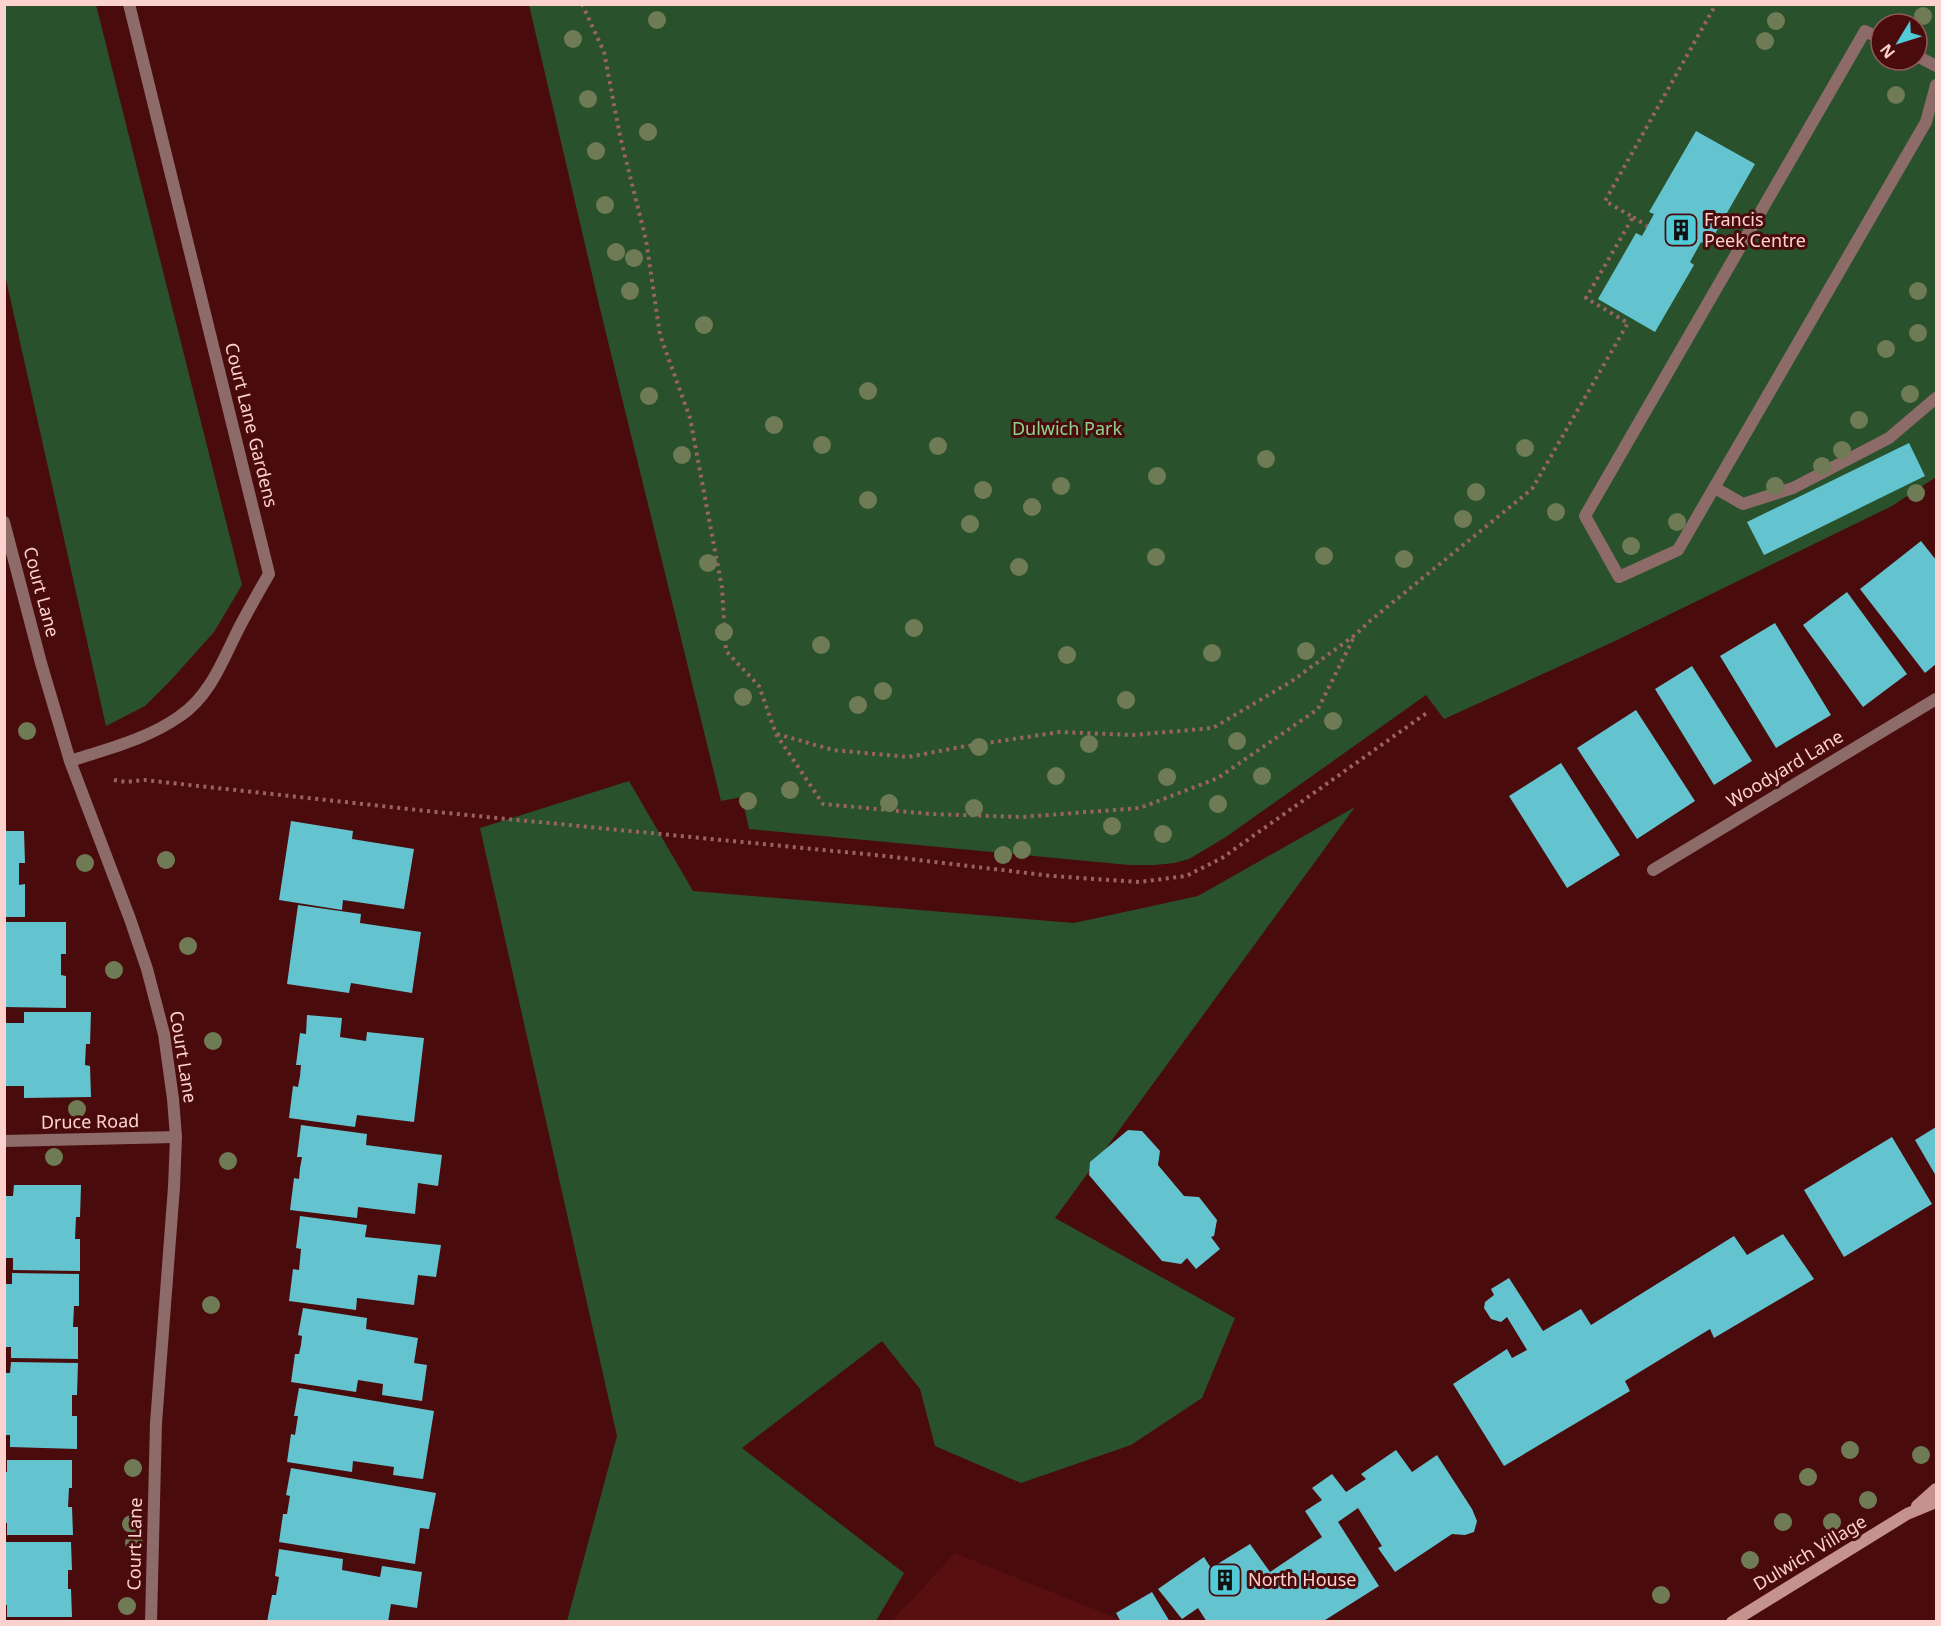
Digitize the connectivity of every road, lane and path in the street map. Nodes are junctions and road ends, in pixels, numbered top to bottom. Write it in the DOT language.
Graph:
graph roads {
  1 [pos="129,4"];
  2 [pos="582,4"];
  3 [pos="1716,4"];
  4 [pos="1869,33"];
  5 [pos="1936,85"];
  6 [pos="1632,217"];
  7 [pos="1647,226"];
  8 [pos="1936,398"];
  9 [pos="1715,488"];
  10 [pos="4,522"];
  11 [pos="1355,635"];
  12 [pos="1936,699"];
  13 [pos="1428,712"];
  14 [pos="776,734"];
  15 [pos="72,767"];
  16 [pos="1653,870"];
  17 [pos="176,1137"];
  18 [pos="4,1141"];
  19 [pos="1936,1489"];
  20 [pos="1936,1502"];
  21 [pos="1907,1515"];
  22 [pos="151,1622"];
  23 [pos="1732,1622"];
  1 -- 15 [label="street, Court Lane Gardens"];
  2 -- 14 [label="path"];
  3 -- 6 [label="path"];
  4 -- 9 [label="street"];
  5 -- 9 [label="street"];
  6 -- 7 [label="path"];
  6 -- 11 [label="path"];
  8 -- 9 [label="street"];
  10 -- 15 [label="street, Court Lane"];
  11 -- 14 [label="path"];
  11 -- 14 [label="path"];
  12 -- 16 [label="street, Woodyard Lane"];
  13 -- 15 [label="path"];
  15 -- 17 [label="street, Court Lane"];
  17 -- 18 [label="street, Druce Road"];
  17 -- 22 [label="street, Court Lane"];
  19 -- 21 [label="street, Dulwich Village"];
  20 -- 21 [label="street, Dulwich Village"];
  21 -- 23 [label="street, Dulwich Village"];
}
